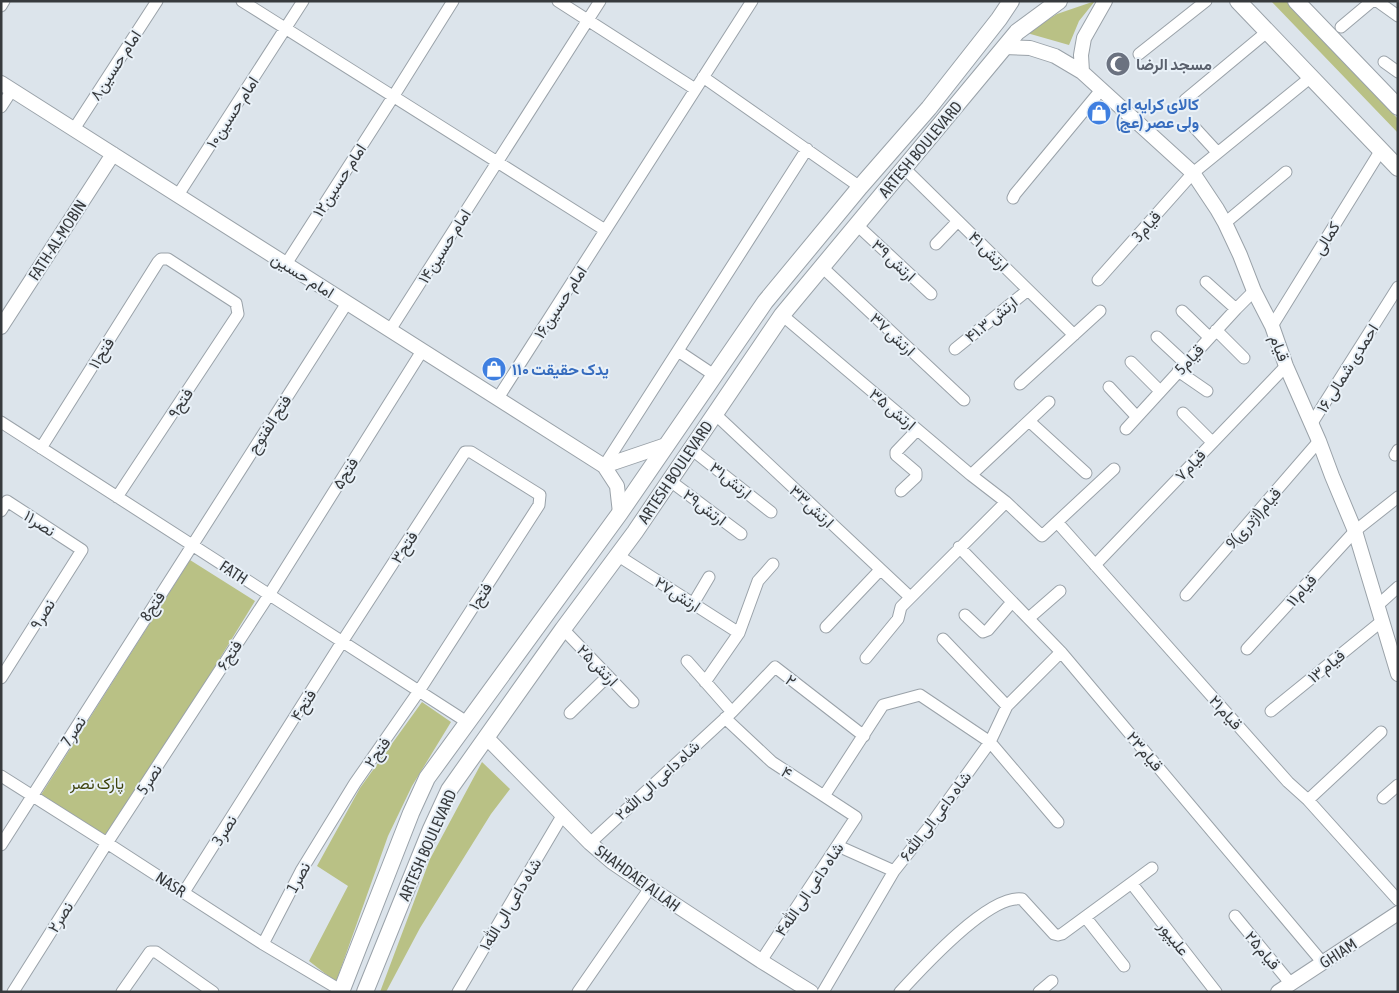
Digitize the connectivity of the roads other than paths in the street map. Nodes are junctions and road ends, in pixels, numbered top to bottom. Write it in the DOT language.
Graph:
graph roads {
  1 [pos="4,1"];
  2 [pos="156,1"];
  3 [pos="242,1"];
  4 [pos="303,1"];
  5 [pos="453,1"];
  6 [pos="558,1"];
  7 [pos="600,1"];
  8 [pos="752,1"];
  9 [pos="1011,1"];
  10 [pos="1039,1"];
  11 [pos="1059,1"];
  12 [pos="1104,1"];
  13 [pos="1206,1"];
  14 [pos="1238,1"];
  15 [pos="1296,1"];
  16 [pos="1372,1"];
  17 [pos="1377,1"];
  18 [pos="1,6"];
  19 [pos="1398,16"];
  20 [pos="588,20"];
  21 [pos="1032,22"];
  22 [pos="1341,27"];
  23 [pos="286,29"];
  24 [pos="1268,32"];
  25 [pos="1004,47"];
  26 [pos="1139,54"];
  27 [pos="1384,62"];
  28 [pos="1082,72"];
  29 [pos="1398,72"];
  30 [pos="703,77"];
  31 [pos="1311,77"];
  32 [pos="7,87"];
  33 [pos="696,89"];
  34 [pos="1101,90"];
  35 [pos="393,97"];
  36 [pos="1185,100"];
  37 [pos="1,107"];
  38 [pos="1398,107"];
  39 [pos="1194,127"];
  40 [pos="74,129"];
  41 [pos="807,149"];
  42 [pos="1380,150"];
  43 [pos="1217,152"];
  44 [pos="113,154"];
  45 [pos="498,162"];
  46 [pos="904,168"];
  47 [pos="1398,168"];
  48 [pos="1286,172"];
  49 [pos="1193,173"];
  50 [pos="860,187"];
  51 [pos="178,195"];
  52 [pos="1013,198"];
  53 [pos="958,221"];
  54 [pos="1225,223"];
  55 [pos="857,225"];
  56 [pos="605,230"];
  57 [pos="936,244"];
  58 [pos="162,259"];
  59 [pos="286,264"];
  60 [pos="822,267"];
  61 [pos="1098,280"];
  62 [pos="1206,282"];
  63 [pos="1398,286"];
  64 [pos="1028,290"];
  65 [pos="1254,291"];
  66 [pos="931,294"];
  67 [pos="347,303"];
  68 [pos="1236,308"];
  69 [pos="1100,311"];
  70 [pos="1182,311"];
  71 [pos="782,315"];
  72 [pos="1272,326"];
  73 [pos="1,327"];
  74 [pos="390,330"];
  75 [pos="1213,333"];
  76 [pos="1074,335"];
  77 [pos="1157,338"];
  78 [pos="955,349"];
  79 [pos="422,350"];
  80 [pos="678,351"];
  81 [pos="1244,358"];
  82 [pos="1131,362"];
  83 [pos="1286,366"];
  84 [pos="1182,367"];
  85 [pos="714,375"];
  86 [pos="1020,384"];
  87 [pos="1109,387"];
  88 [pos="1160,391"];
  89 [pos="1207,391"];
  90 [pos="498,398"];
  91 [pos="964,400"];
  92 [pos="1049,402"];
  93 [pos="1183,413"];
  94 [pos="715,414"];
  95 [pos="1137,417"];
  96 [pos="1030,421"];
  97 [pos="1,422"];
  98 [pos="1312,423"];
  99 [pos="1126,429"];
  100 [pos="918,430"];
  101 [pos="1319,441"];
  102 [pos="1212,442"];
  103 [pos="666,445"];
  104 [pos="41,448"];
  105 [pos="691,449"];
  106 [pos="604,466"];
  107 [pos="1114,469"];
  108 [pos="1086,473"];
  109 [pos="971,475"];
  110 [pos="669,480"];
  111 [pos="901,491"];
  112 [pos="118,497"];
  113 [pos="1398,497"];
  114 [pos="540,500"];
  115 [pos="1006,502"];
  116 [pos="1,511"];
  117 [pos="771,512"];
  118 [pos="620,513"];
  119 [pos="1057,522"];
  120 [pos="1355,531"];
  121 [pos="741,534"];
  122 [pos="191,545"];
  123 [pos="959,547"];
  124 [pos="82,550"];
  125 [pos="617,555"];
  126 [pos="773,564"];
  127 [pos="1095,565"];
  128 [pos="880,570"];
  129 [pos="709,577"];
  130 [pos="1398,587"];
  131 [pos="1060,591"];
  132 [pos="1186,594"];
  133 [pos="269,595"];
  134 [pos="910,597"];
  135 [pos="1012,602"];
  136 [pos="693,604"];
  137 [pos="1377,606"];
  138 [pos="965,615"];
  139 [pos="1029,618"];
  140 [pos="1382,621"];
  141 [pos="826,627"];
  142 [pos="563,629"];
  143 [pos="739,634"];
  144 [pos="943,639"];
  145 [pos="342,642"];
  146 [pos="1247,650"];
  147 [pos="1061,652"];
  148 [pos="866,658"];
  149 [pos="687,661"];
  150 [pos="114,667"];
  151 [pos="1397,672"];
  152 [pos="608,676"];
  153 [pos="1,678"];
  154 [pos="705,682"];
  155 [pos="419,692"];
  156 [pos="633,702"];
  157 [pos="1006,706"];
  158 [pos="1271,712"];
  159 [pos="570,713"];
  160 [pos="728,715"];
  161 [pos="190,716"];
  162 [pos="467,722"];
  163 [pos="1381,732"];
  164 [pos="864,736"];
  165 [pos="486,737"];
  166 [pos="990,742"];
  167 [pos="263,767"];
  168 [pos="1,776"];
  169 [pos="1398,785"];
  170 [pos="32,795"];
  171 [pos="824,796"];
  172 [pos="1383,798"];
  173 [pos="1308,800"];
  174 [pos="337,813"];
  175 [pos="562,816"];
  176 [pos="856,817"];
  177 [pos="1058,822"];
  178 [pos="107,843"];
  179 [pos="590,843"];
  180 [pos="1,845"];
  181 [pos="838,846"];
  182 [pos="1152,868"];
  183 [pos="894,871"];
  184 [pos="1132,884"];
  185 [pos="650,888"];
  186 [pos="184,892"];
  187 [pos="1398,900"];
  188 [pos="1398,913"];
  189 [pos="1234,916"];
  190 [pos="1086,918"];
  191 [pos="263,944"];
  192 [pos="761,961"];
  193 [pos="1323,963"];
  194 [pos="1124,966"];
  195 [pos="1052,981"];
  196 [pos="1291,984"];
  197 [pos="341,991"];
  198 [pos="13,992"];
  199 [pos="122,992"];
  200 [pos="213,992"];
  201 [pos="365,992"];
  202 [pos="458,992"];
  203 [pos="578,992"];
  204 [pos="811,992"];
  205 [pos="823,992"];
  206 [pos="900,992"];
  207 [pos="1039,992"];
  208 [pos="1216,992"];
  209 [pos="1278,992"];
  1 -- 18 [label="street"];
  2 -- 40 [label="street, امام حسین۸"];
  3 -- 23 [label="street"];
  4 -- 23 [label="street, امام حسین۱۰"];
  5 -- 35 [label="street, امام حسین۱۲"];
  6 -- 20 [label="street"];
  7 -- 20 [label="street, امام حسین۱۴"];
  8 -- 30 [label="street, امام حسین۱۶"];
  9 -- 50 [label="main road, ARTESH BOULEVARD"];
  10 -- 21 [label="main road"];
  11 -- 21 [label="main road, ARTESH BOULEVARD"];
  12 -- 28 [label="street"];
  13 -- 26 [label="street"];
  14 -- 24 [label="main road"];
  15 -- 38 [label="main road"];
  16 -- 22 [label="street"];
  17 -- 19 [label="street"];
  20 -- 33 [label="street"];
  20 -- 45 [label="street, امام حسین۱۴"];
  21 -- 25 [label="main road, ARTESH BOULEVARD"];
  23 -- 35 [label="street"];
  23 -- 51 [label="street, امام حسین۱۰"];
  24 -- 31 [label="main road"];
  24 -- 36 [label="street"];
  25 -- 28 [label="street, قیام"];
  25 -- 46 [label="main road, ARTESH BOULEVARD"];
  27 -- 29 [label="street"];
  28 -- 34 [label="street, قیام"];
  30 -- 33 [label="street, امام حسین۱۶"];
  30 -- 41 [label="street"];
  31 -- 42 [label="main road"];
  31 -- 43 [label="street, قیام3"];
  32 -- 37 [label="street"];
  32 -- 40 [label="street, امام حسین"];
  33 -- 56 [label="street, امام حسین۱۶"];
  34 -- 49 [label="street, قیام"];
  34 -- 52 [label="street"];
  35 -- 45 [label="street"];
  35 -- 59 [label="street, امام حسین۱۲"];
  39 -- 43 [label="street"];
  40 -- 44 [label="street, امام حسین"];
  41 -- 50 [label="street"];
  41 -- 80 [label="street"];
  42 -- 47 [label="main road"];
  42 -- 72 [label="street, کمالی"];
  43 -- 49 [label="street, قیام3"];
  44 -- 51 [label="street, امام حسین"];
  44 -- 73 [label="street, FATH-AL-MOBIN"];
  45 -- 56 [label="street"];
  45 -- 74 [label="street, امام حسین۱۴"];
  46 -- 53 [label="street, ارتش ۴۱"];
  46 -- 55 [label="main road, ARTESH BOULEVARD"];
  48 -- 54 [label="street"];
  49 -- 54 [label="street, قیام"];
  49 -- 61 [label="street, قیام3"];
  50 -- 85 [label="main road, ARTESH BOULEVARD"];
  51 -- 59 [label="street, امام حسین"];
  53 -- 57 [label="street"];
  53 -- 64 [label="street, ارتش ۴۱"];
  54 -- 65 [label="street, قیام"];
  55 -- 60 [label="main road, ARTESH BOULEVARD"];
  55 -- 66 [label="street, ارتش ۳۹"];
  56 -- 90 [label="street, امام حسین۱۶"];
  58 -- 104 [label="street, ۱۱فتح"];
  58 -- 112 [label="street, ۹فتح"];
  59 -- 67 [label="street, امام حسین"];
  60 -- 71 [label="main road, ARTESH BOULEVARD"];
  60 -- 91 [label="street, ارتش ۳۷"];
  62 -- 68 [label="street"];
  63 -- 98 [label="street, احمدی شمالی ۱۶"];
  64 -- 76 [label="street, ارتش ۴۱"];
  64 -- 78 [label="street, ارتش ۴۱.۳"];
  65 -- 68 [label="street, قیام5"];
  65 -- 72 [label="street, قیام"];
  67 -- 74 [label="street, امام حسین"];
  67 -- 122 [label="street, فتح الفتوح"];
  68 -- 75 [label="street, قیام5"];
  69 -- 76 [label="street"];
  70 -- 75 [label="street"];
  71 -- 94 [label="main road, ARTESH BOULEVARD"];
  71 -- 100 [label="street, ارتش ۳۵"];
  72 -- 83 [label="street, قیام"];
  74 -- 79 [label="street, امام حسین"];
  75 -- 81 [label="street"];
  75 -- 84 [label="street, قیام5"];
  76 -- 86 [label="street"];
  77 -- 84 [label="street"];
  79 -- 90 [label="street, امام حسین"];
  79 -- 133 [label="street, ۵فتح"];
  80 -- 85 [label="street"];
  80 -- 106 [label="street"];
  82 -- 88 [label="street"];
  83 -- 98 [label="street, قیام"];
  83 -- 102 [label="street, قیام۷"];
  84 -- 88 [label="street, قیام5"];
  84 -- 89 [label="street"];
  85 -- 103 [label="main road, ARTESH BOULEVARD"];
  87 -- 95 [label="street"];
  88 -- 95 [label="street, قیام5"];
  90 -- 106 [label="street, امام حسین"];
  92 -- 96 [label="street"];
  93 -- 102 [label="street"];
  94 -- 105 [label="main road, ARTESH BOULEVARD"];
  94 -- 128 [label="street, ارتش۳۳"];
  95 -- 99 [label="street, قیام5"];
  96 -- 108 [label="street"];
  96 -- 109 [label="street"];
  97 -- 104 [label="street, FATH"];
  98 -- 101 [label="street, قیام"];
  100 -- 109 [label="street, ارتش ۳۵"];
  100 -- 111 [label="street"];
  101 -- 120 [label="street, قیام"];
  101 -- 132 [label="street, قیام(اژدری)9"];
  102 -- 127 [label="street, قیام۷"];
  103 -- 106 [label="street"];
  103 -- 118 [label="main road, ARTESH BOULEVARD"];
  104 -- 112 [label="street, FATH"];
  105 -- 110 [label="main road, ARTESH BOULEVARD"];
  105 -- 117 [label="street, ارتش۳۱"];
  106 -- 118 [label="street"];
  107 -- 119 [label="street"];
  109 -- 115 [label="street, ارتش ۳۵"];
  110 -- 121 [label="street, ارتش۲۹"];
  110 -- 125 [label="main road, ARTESH BOULEVARD"];
  112 -- 122 [label="street, FATH"];
  113 -- 120 [label="street, قیام۱۱"];
  114 -- 145 [label="street, ۳فتح"];
  114 -- 155 [label="street, ۱فتح"];
  115 -- 119 [label="street, ارتش ۳۵"];
  115 -- 123 [label="street"];
  116 -- 124 [label="street, ۱۱نصر"];
  118 -- 162 [label="main road, ARTESH BOULEVARD"];
  119 -- 127 [label="street, قیام۲۱"];
  120 -- 137 [label="street, قیام"];
  120 -- 146 [label="street, قیام۱۱"];
  122 -- 133 [label="street, FATH"];
  122 -- 150 [label="street, 8فتح"];
  123 -- 134 [label="street"];
  123 -- 135 [label="street, قیام۲۳"];
  124 -- 153 [label="street, ۹نصر"];
  125 -- 136 [label="street, ارتش۲۷"];
  125 -- 142 [label="main road, ARTESH BOULEVARD"];
  126 -- 143 [label="street"];
  127 -- 173 [label="street, قیام۲۱"];
  128 -- 134 [label="street, ارتش۳۳"];
  128 -- 141 [label="street"];
  129 -- 136 [label="street"];
  130 -- 137 [label="street"];
  131 -- 139 [label="street"];
  133 -- 145 [label="street, FATH"];
  133 -- 161 [label="street, ۶فتح"];
  134 -- 148 [label="street"];
  135 -- 138 [label="street"];
  135 -- 139 [label="street, قیام۲۳"];
  136 -- 143 [label="street, ارتش۲۷"];
  137 -- 140 [label="street, قیام"];
  139 -- 147 [label="street, قیام۲۳"];
  140 -- 151 [label="street, قیام"];
  140 -- 158 [label="street, قیام۱۳"];
  142 -- 152 [label="street, ارتش۲۵"];
  142 -- 165 [label="main road, ARTESH BOULEVARD"];
  143 -- 154 [label="street"];
  144 -- 157 [label="street"];
  145 -- 155 [label="street, FATH"];
  145 -- 167 [label="street, فتح۴"];
  147 -- 157 [label="street, شاه داعی الی الله۶"];
  147 -- 193 [label="street, قیام۲۳"];
  149 -- 154 [label="street, ۴"];
  150 -- 170 [label="street, 7نصر"];
  152 -- 156 [label="street, ارتش۲۵"];
  152 -- 159 [label="street"];
  154 -- 160 [label="street, ۴"];
  155 -- 162 [label="street, FATH"];
  155 -- 174 [label="street, ۲فتح"];
  157 -- 166 [label="street, شاه داعی الی الله۶"];
  160 -- 164 [label="street, ۲"];
  160 -- 171 [label="street, ۴"];
  160 -- 179 [label="street, شاه داعی الی الله۲"];
  161 -- 178 [label="street, 5نصر"];
  162 -- 197 [label="main road, ARTESH BOULEVARD"];
  163 -- 173 [label="street"];
  164 -- 166 [label="street"];
  164 -- 171 [label="street"];
  165 -- 175 [label="street, SHAHDAEI ALLAH"];
  165 -- 201 [label="main road, ARTESH BOULEVARD"];
  166 -- 177 [label="street"];
  166 -- 183 [label="street, شاه داعی الی الله۶"];
  167 -- 186 [label="street, 3نصر"];
  168 -- 170 [label="street, NASR"];
  169 -- 172 [label="street"];
  170 -- 178 [label="street, NASR"];
  170 -- 180 [label="street, 7نصر"];
  171 -- 176 [label="street, ۴"];
  173 -- 187 [label="street, قیام۲۱"];
  174 -- 191 [label="street, 1نصر"];
  175 -- 179 [label="street, SHAHDAEI ALLAH"];
  175 -- 202 [label="street, شاه داعی الی الله۱"];
  176 -- 181 [label="street, شاه داعی الی الله۴"];
  178 -- 186 [label="street, NASR"];
  178 -- 198 [label="street, نصر۲"];
  179 -- 185 [label="street, SHAHDAEI ALLAH"];
  181 -- 183 [label="street"];
  181 -- 192 [label="street, شاه داعی الی الله۴"];
  182 -- 184 [label="street"];
  183 -- 205 [label="street, شاه داعی الی الله۶"];
  184 -- 190 [label="street"];
  184 -- 208 [label="street, علیپور"];
  185 -- 192 [label="street, SHAHDAEI ALLAH"];
  185 -- 203 [label="street"];
  186 -- 191 [label="street, NASR"];
  188 -- 193 [label="street, GHIAM"];
  189 -- 196 [label="street, قیام۲۵"];
  190 -- 194 [label="street"];
  190 -- 206 [label="street"];
  191 -- 197 [label="street, NASR"];
  192 -- 204 [label="street, SHAHDAEI ALLAH"];
  193 -- 196 [label="street, GHIAM"];
  195 -- 207 [label="street"];
  196 -- 209 [label="street, GHIAM"];
  199 -- 200 [label="street"];
}
